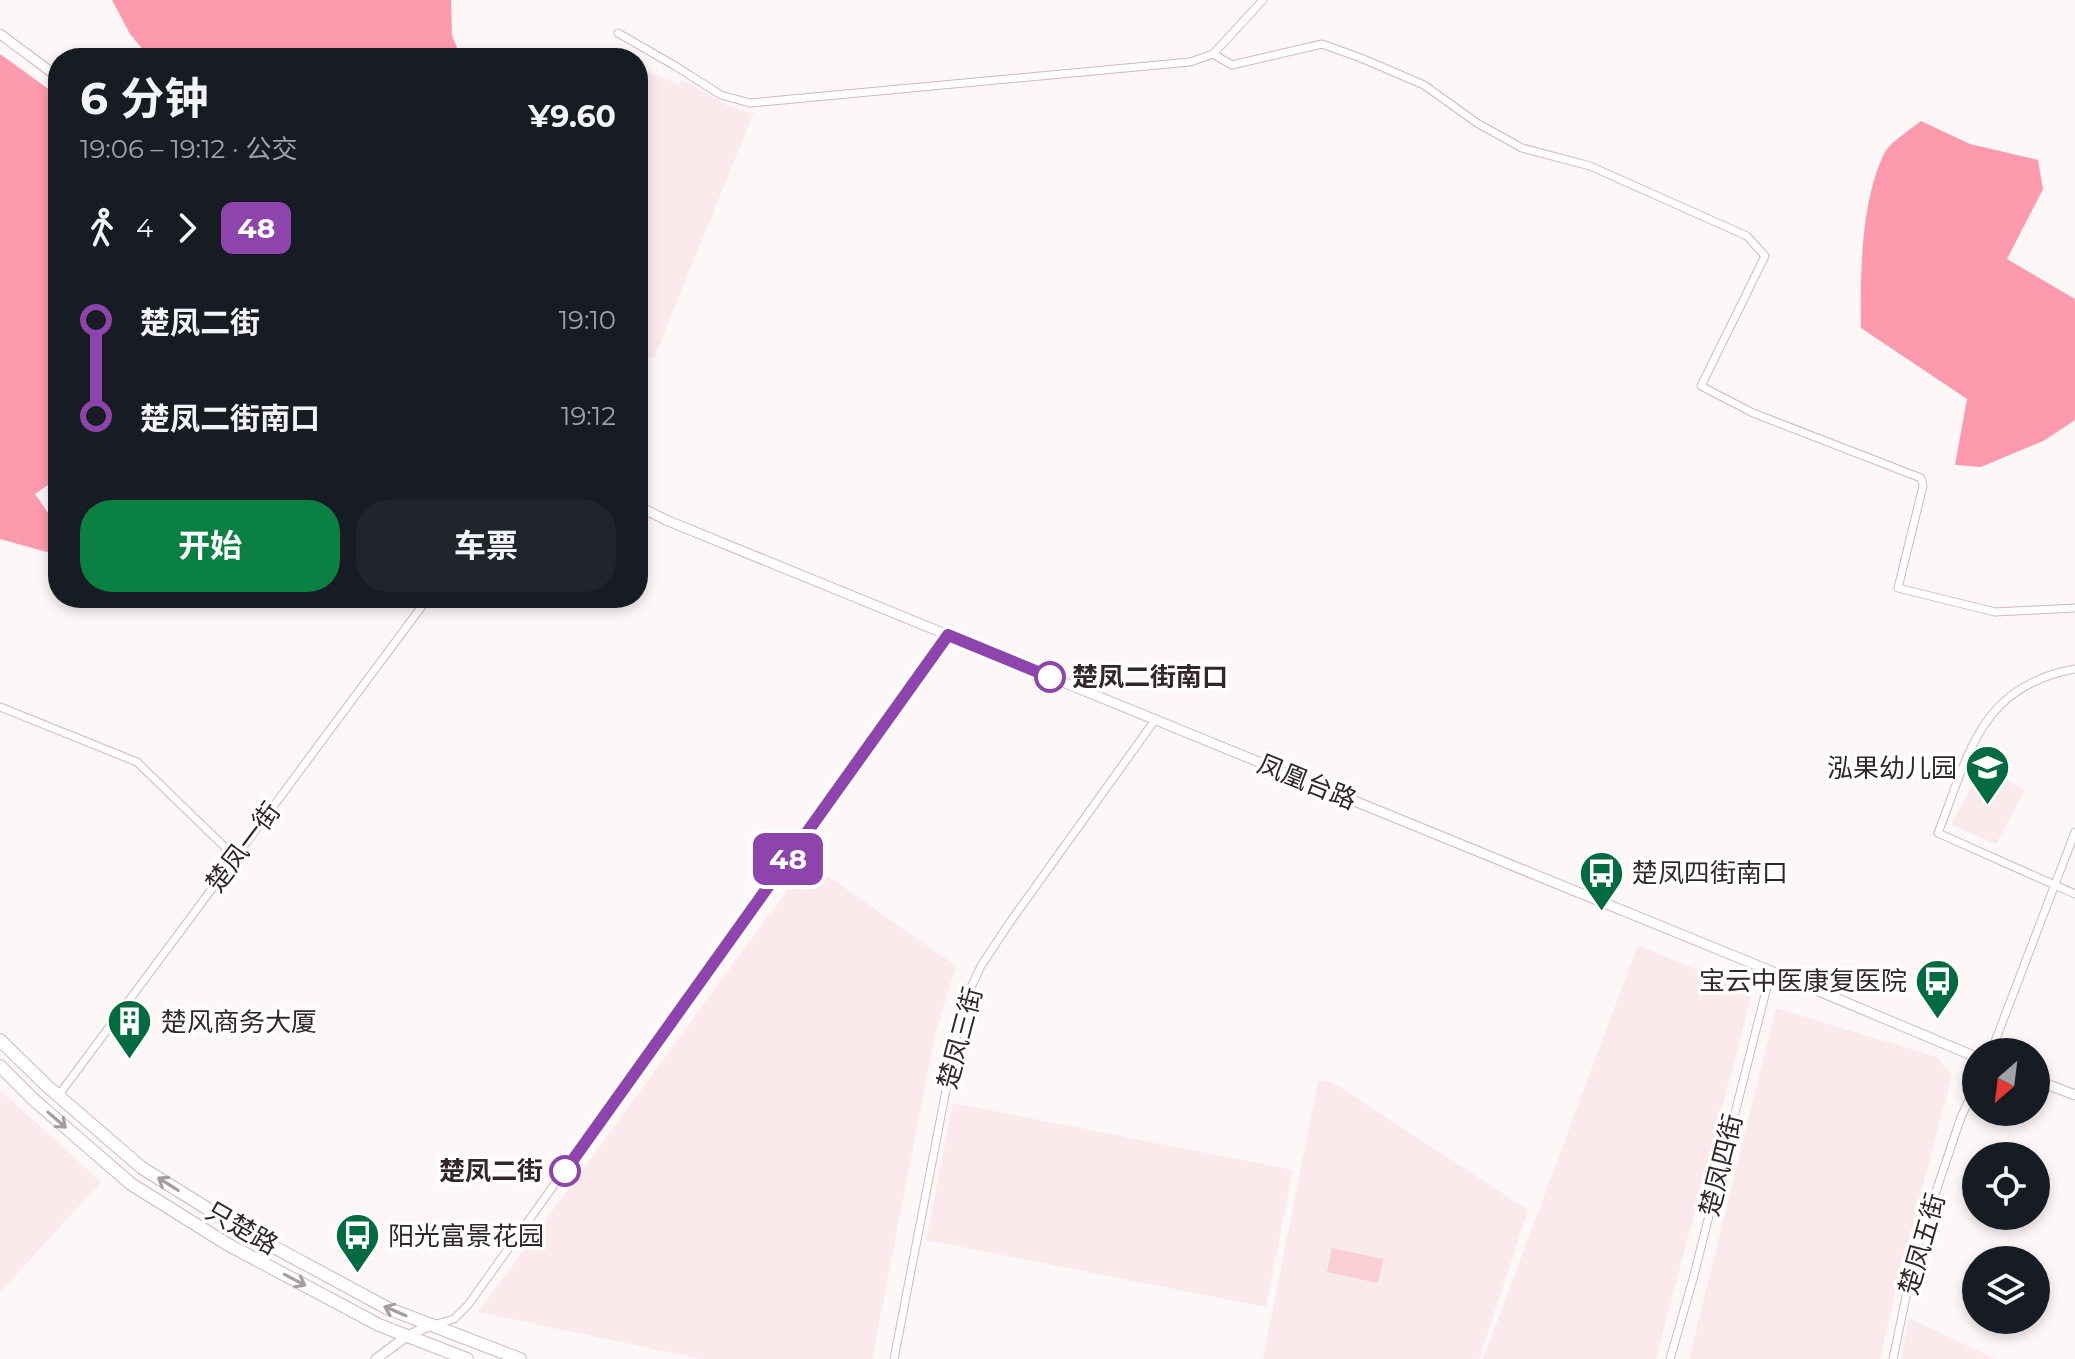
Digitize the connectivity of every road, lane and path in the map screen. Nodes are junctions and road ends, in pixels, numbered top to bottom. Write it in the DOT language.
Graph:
graph roads {
  1 [pos="1263,0"];
  2 [pos="618,33"];
  3 [pos="0,34"];
  4 [pos="644,48"];
  5 [pos="648,50"];
  6 [pos="1213,54"];
  7 [pos="48,70"];
  8 [pos="648,511"];
  9 [pos="421,608"];
  10 [pos="2075,608"];
  11 [pos="948,635"];
  12 [pos="2075,669"];
  13 [pos="0,707"];
  14 [pos="1155,720"];
  15 [pos="2075,832"];
  16 [pos="2073,844"];
  17 [pos="235,857"];
  18 [pos="2055,886"];
  19 [pos="2075,894"];
  20 [pos="1771,971"];
  21 [pos="1996,1038"];
  22 [pos="0,1040"];
  23 [pos="1962,1051"];
  24 [pos="0,1066"];
  25 [pos="2050,1085"];
  26 [pos="2075,1095"];
  27 [pos="58,1096"];
  28 [pos="1962,1115"];
  29 [pos="431,1325"];
  30 [pos="407,1336"];
  31 [pos="376,1359"];
  32 [pos="467,1359"];
  33 [pos="520,1359"];
  34 [pos="894,1359"];
  35 [pos="1670,1359"];
  36 [pos="1893,1359"];
  1 -- 6 [label="street"];
  2 -- 4 [label="street"];
  3 -- 7 [label="street"];
  5 -- 6 [label="street"];
  6 -- 10 [label="street"];
  8 -- 11 [label="street, 凤凰台路"];
  9 -- 17 [label="street, 楚凤一街"];
  11 -- 14 [label="street, 凤凰台路"];
  11 -- 29 [label="street"];
  12 -- 18 [label="street"];
  13 -- 17 [label="street"];
  14 -- 20 [label="street, 凤凰台路"];
  14 -- 34 [label="street, 楚凤三街"];
  15 -- 16 [label="street"];
  16 -- 18 [label="street"];
  17 -- 27 [label="street, 楚凤一街"];
  18 -- 19 [label="street"];
  18 -- 21 [label="street"];
  20 -- 23 [label="street, 凤凰台路"];
  20 -- 35 [label="street, 楚凤四街"];
  22 -- 27 [label="main road, 只楚路"];
  24 -- 30 [label="main road, 只楚路, one-way"];
  25 -- 26 [label="street"];
  29 -- 27 [label="main road, 只楚路, one-way"];
  28 -- 36 [label="street, 楚凤五街"];
  29 -- 30 [label="street"];
  29 -- 33 [label="main road, 只楚路"];
  30 -- 31 [label="street"];
  30 -- 32 [label="main road, 只楚路"];
}
